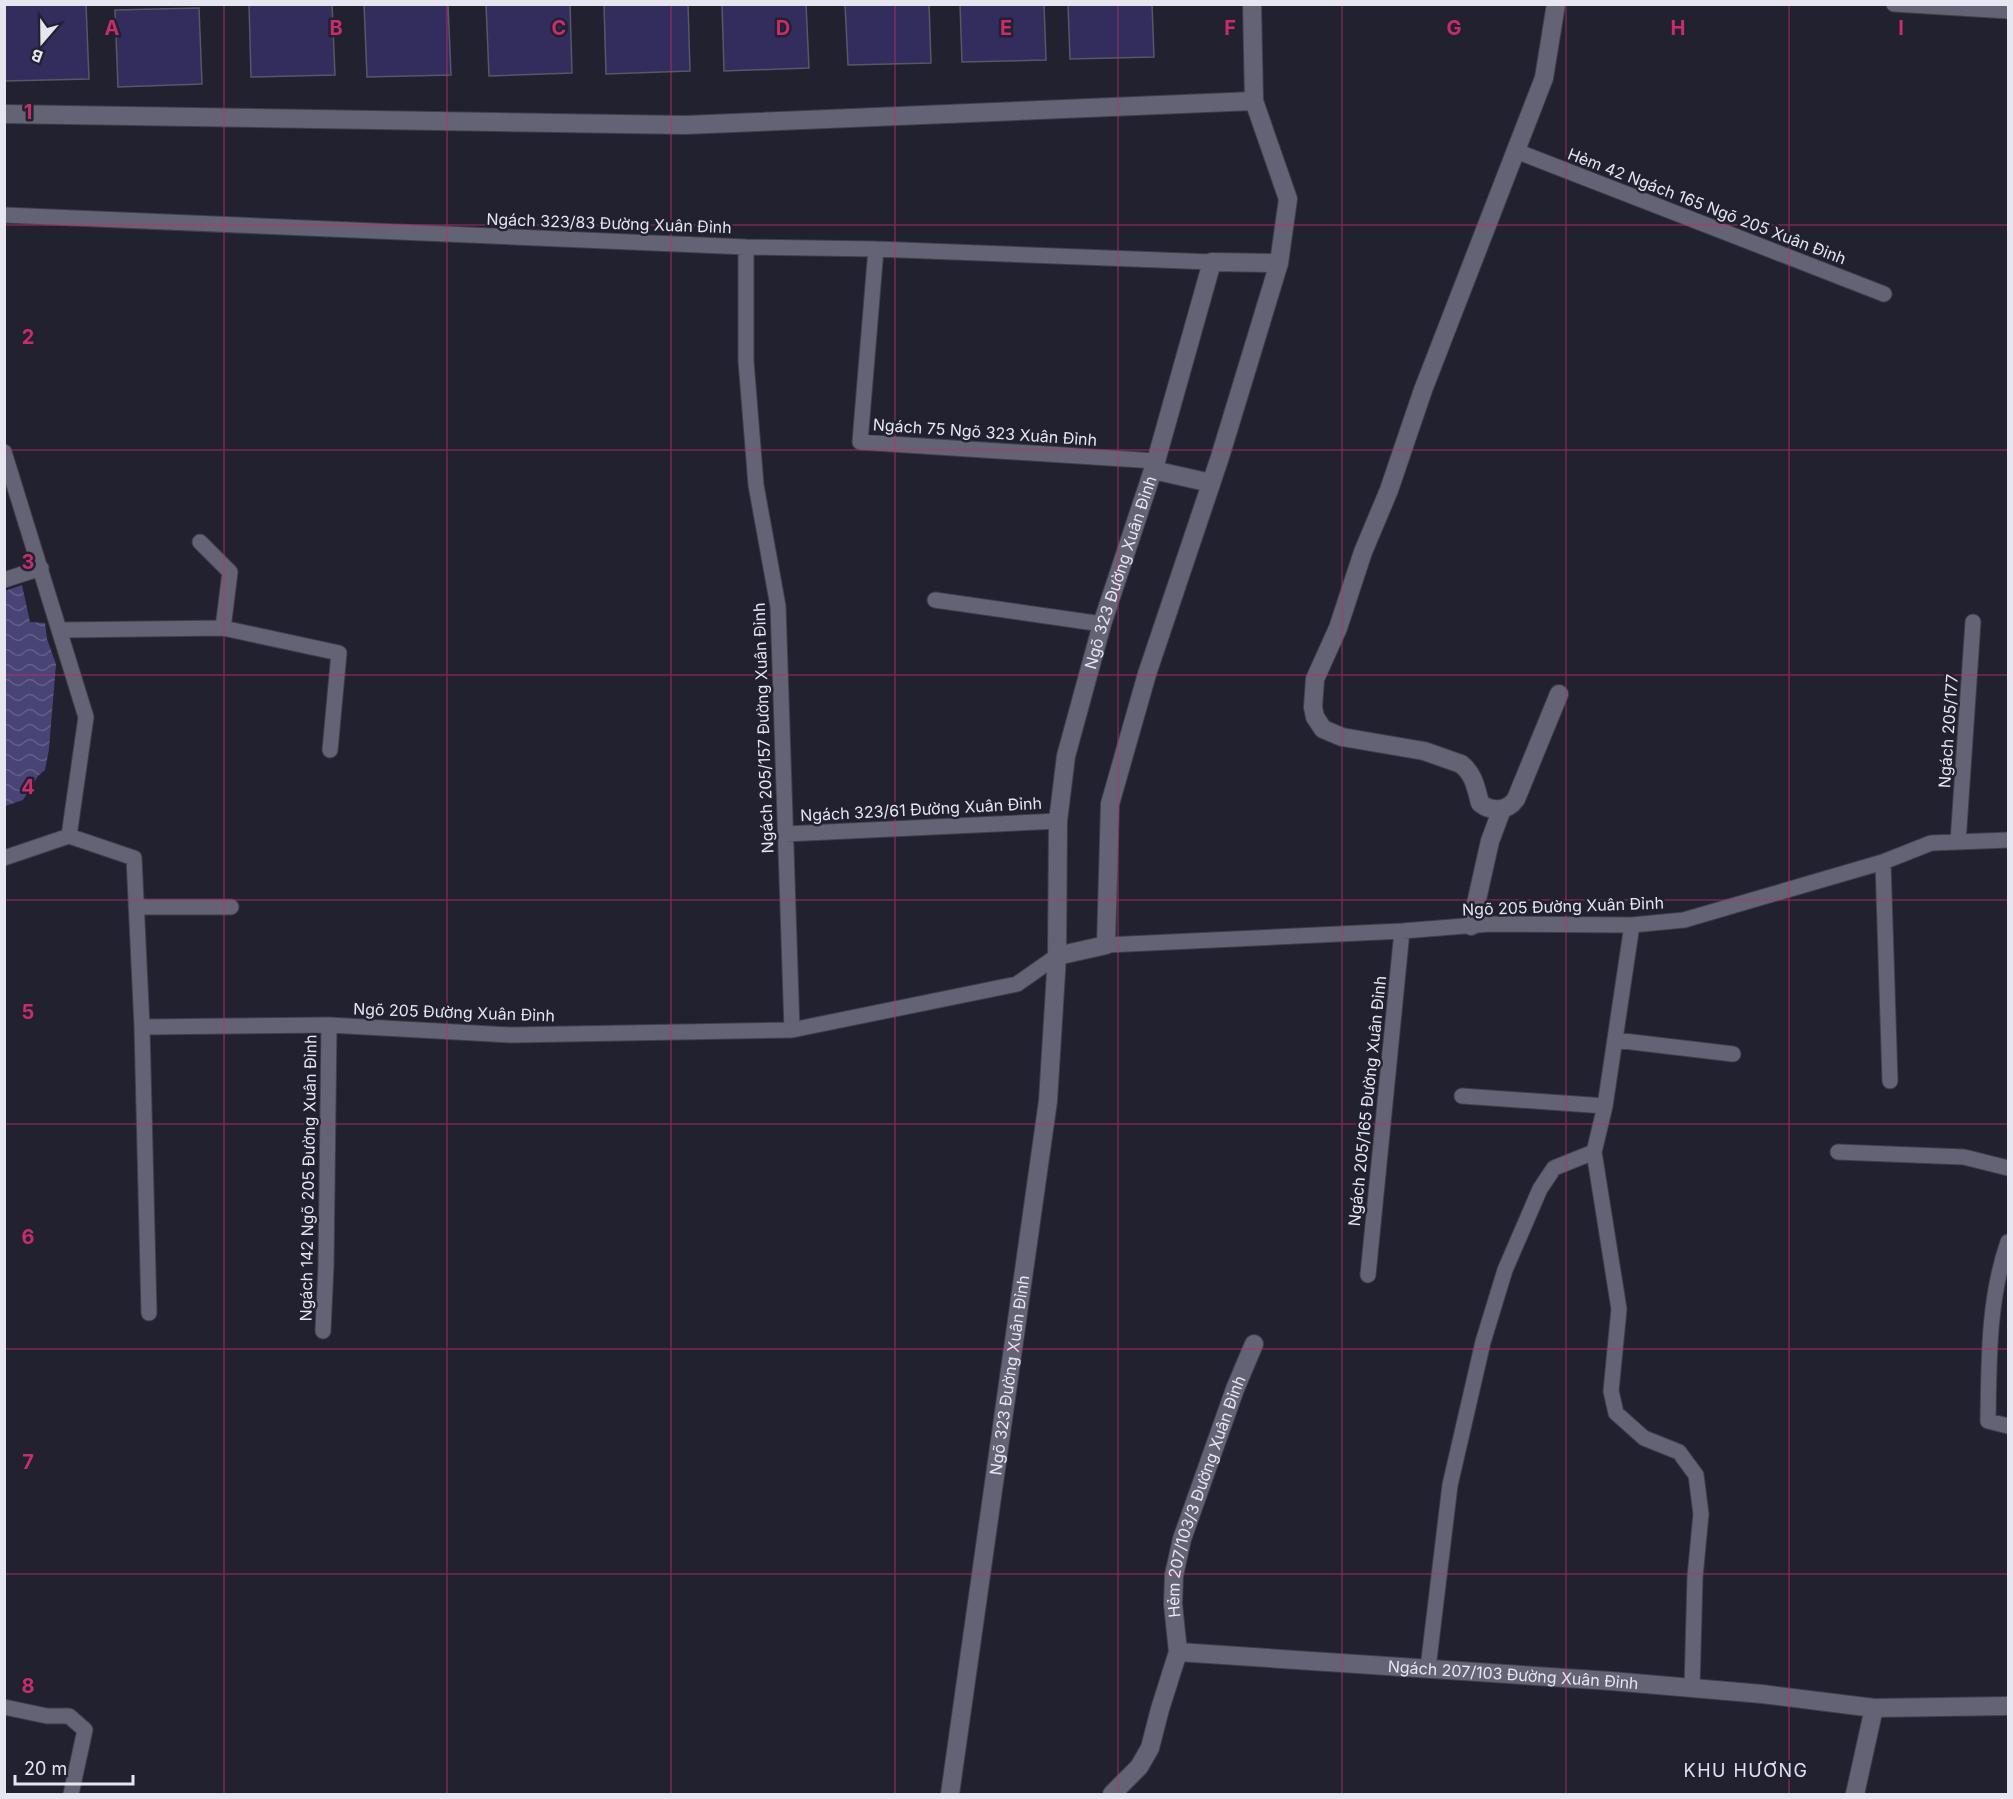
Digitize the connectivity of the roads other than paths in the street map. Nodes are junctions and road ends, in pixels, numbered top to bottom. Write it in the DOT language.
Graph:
graph roads {
  1 [pos="1252,4"];
  2 [pos="1556,4"];
  3 [pos="1894,4"];
  4 [pos="2008,11"];
  5 [pos="1254,101"];
  6 [pos="4,114"];
  7 [pos="1516,151"];
  8 [pos="4,215"];
  9 [pos="746,247"];
  10 [pos="876,249"];
  11 [pos="1212,262"];
  12 [pos="1279,263"];
  13 [pos="1884,294"];
  14 [pos="4,452"];
  15 [pos="1155,465"];
  16 [pos="1211,483"];
  17 [pos="200,542"];
  18 [pos="41,568"];
  19 [pos="4,580"];
  20 [pos="935,600"];
  21 [pos="1973,622"];
  22 [pos="1102,624"];
  23 [pos="223,628"];
  24 [pos="60,630"];
  25 [pos="1559,694"];
  26 [pos="330,750"];
  27 [pos="1502,809"];
  28 [pos="1058,821"];
  29 [pos="785,834"];
  30 [pos="69,836"];
  31 [pos="2008,840"];
  32 [pos="1958,842"];
  33 [pos="4,858"];
  34 [pos="1882,862"];
  35 [pos="136,907"];
  36 [pos="231,907"];
  37 [pos="1632,924"];
  38 [pos="1471,926"];
  39 [pos="1402,931"];
  40 [pos="1106,945"];
  41 [pos="1057,956"];
  42 [pos="329,1025"];
  43 [pos="142,1027"];
  44 [pos="792,1030"];
  45 [pos="1615,1040"];
  46 [pos="1733,1054"];
  47 [pos="1890,1082"];
  48 [pos="1462,1096"];
  49 [pos="1605,1107"];
  50 [pos="1594,1152"];
  51 [pos="1838,1152"];
  52 [pos="2008,1168"];
  53 [pos="2008,1242"];
  54 [pos="1368,1275"];
  55 [pos="149,1313"];
  56 [pos="323,1331"];
  57 [pos="1254,1344"];
  58 [pos="2008,1426"];
  59 [pos="1178,1652"];
  60 [pos="1428,1668"];
  61 [pos="1692,1688"];
  62 [pos="2008,1706"];
  63 [pos="4,1707"];
  64 [pos="1874,1708"];
  65 [pos="72,1794"];
  66 [pos="950,1794"];
  67 [pos="1112,1794"];
  68 [pos="1855,1794"];
  1 -- 5 [label="street"];
  2 -- 7 [label="street"];
  3 -- 4 [label="lane"];
  5 -- 6 [label="street"];
  5 -- 12 [label="street"];
  7 -- 13 [label="lane, Hẻm 42 Ngách 165 Ngõ 205 Xuân Đỉnh"];
  7 -- 27 [label="street"];
  8 -- 9 [label="lane, Ngách 323/83 Đường Xuân Đỉnh"];
  9 -- 10 [label="lane, Ngách 323/83 Đường Xuân Đỉnh"];
  9 -- 29 [label="lane, Ngách 205/157 Đường Xuân Đỉnh"];
  10 -- 11 [label="lane, Ngách 323/83 Đường Xuân Đỉnh"];
  10 -- 15 [label="lane, Ngách 75 Ngõ 323 Xuân Đỉnh"];
  11 -- 12 [label="street"];
  11 -- 15 [label="street, Ngõ 323 Đường Xuân Đỉnh"];
  12 -- 16 [label="street"];
  14 -- 18 [label="lane"];
  15 -- 16 [label="street"];
  15 -- 22 [label="street, Ngõ 323 Đường Xuân Đỉnh"];
  16 -- 40 [label="street"];
  17 -- 23 [label="lane"];
  18 -- 19 [label="lane"];
  18 -- 24 [label="lane"];
  20 -- 22 [label="lane"];
  21 -- 32 [label="lane, Ngách 205/177"];
  22 -- 28 [label="street, Ngõ 323 Đường Xuân Đỉnh"];
  23 -- 24 [label="lane"];
  23 -- 26 [label="lane"];
  24 -- 30 [label="lane"];
  25 -- 27 [label="street"];
  27 -- 38 [label="street"];
  28 -- 29 [label="lane, Ngách 323/61 Đường Xuân Đỉnh"];
  28 -- 41 [label="street, Ngõ 323 Đường Xuân Đỉnh"];
  29 -- 44 [label="lane, Ngách 205/157 Đường Xuân Đỉnh"];
  30 -- 33 [label="lane"];
  30 -- 35 [label="lane"];
  31 -- 32 [label="lane, Ngõ 205 Đường Xuân Đỉnh"];
  32 -- 34 [label="lane, Ngõ 205 Đường Xuân Đỉnh"];
  34 -- 37 [label="lane, Ngõ 205 Đường Xuân Đỉnh"];
  34 -- 47 [label="lane"];
  35 -- 36 [label="lane"];
  35 -- 43 [label="lane"];
  37 -- 38 [label="lane, Ngõ 205 Đường Xuân Đỉnh"];
  37 -- 45 [label="lane"];
  38 -- 39 [label="lane, Ngõ 205 Đường Xuân Đỉnh"];
  39 -- 40 [label="lane, Ngõ 205 Đường Xuân Đỉnh"];
  39 -- 54 [label="lane, Ngách 205/165 Đường Xuân Đỉnh"];
  40 -- 41 [label="street"];
  41 -- 44 [label="lane, Ngõ 205 Đường Xuân Đỉnh"];
  41 -- 66 [label="street, Ngõ 323 Đường Xuân Đỉnh"];
  42 -- 43 [label="lane, Ngõ 205 Đường Xuân Đỉnh"];
  42 -- 44 [label="lane, Ngõ 205 Đường Xuân Đỉnh"];
  42 -- 56 [label="lane, Ngách 142 Ngõ 205 Đường Xuân Đỉnh"];
  43 -- 55 [label="lane"];
  45 -- 46 [label="lane"];
  45 -- 49 [label="lane"];
  48 -- 49 [label="lane"];
  49 -- 50 [label="lane"];
  50 -- 60 [label="lane"];
  50 -- 61 [label="lane"];
  51 -- 52 [label="lane"];
  53 -- 58 [label="lane"];
  57 -- 59 [label="street, Hẻm 207/103/3 Đường Xuân Đỉnh"];
  59 -- 60 [label="street, Ngách 207/103 Đường Xuân Đỉnh"];
  59 -- 67 [label="street"];
  60 -- 61 [label="street, Ngách 207/103 Đường Xuân Đỉnh"];
  61 -- 64 [label="street, Ngách 207/103 Đường Xuân Đỉnh"];
  62 -- 64 [label="street, Ngách 207/103 Đường Xuân Đỉnh"];
  63 -- 65 [label="lane"];
  64 -- 68 [label="street"];
}
